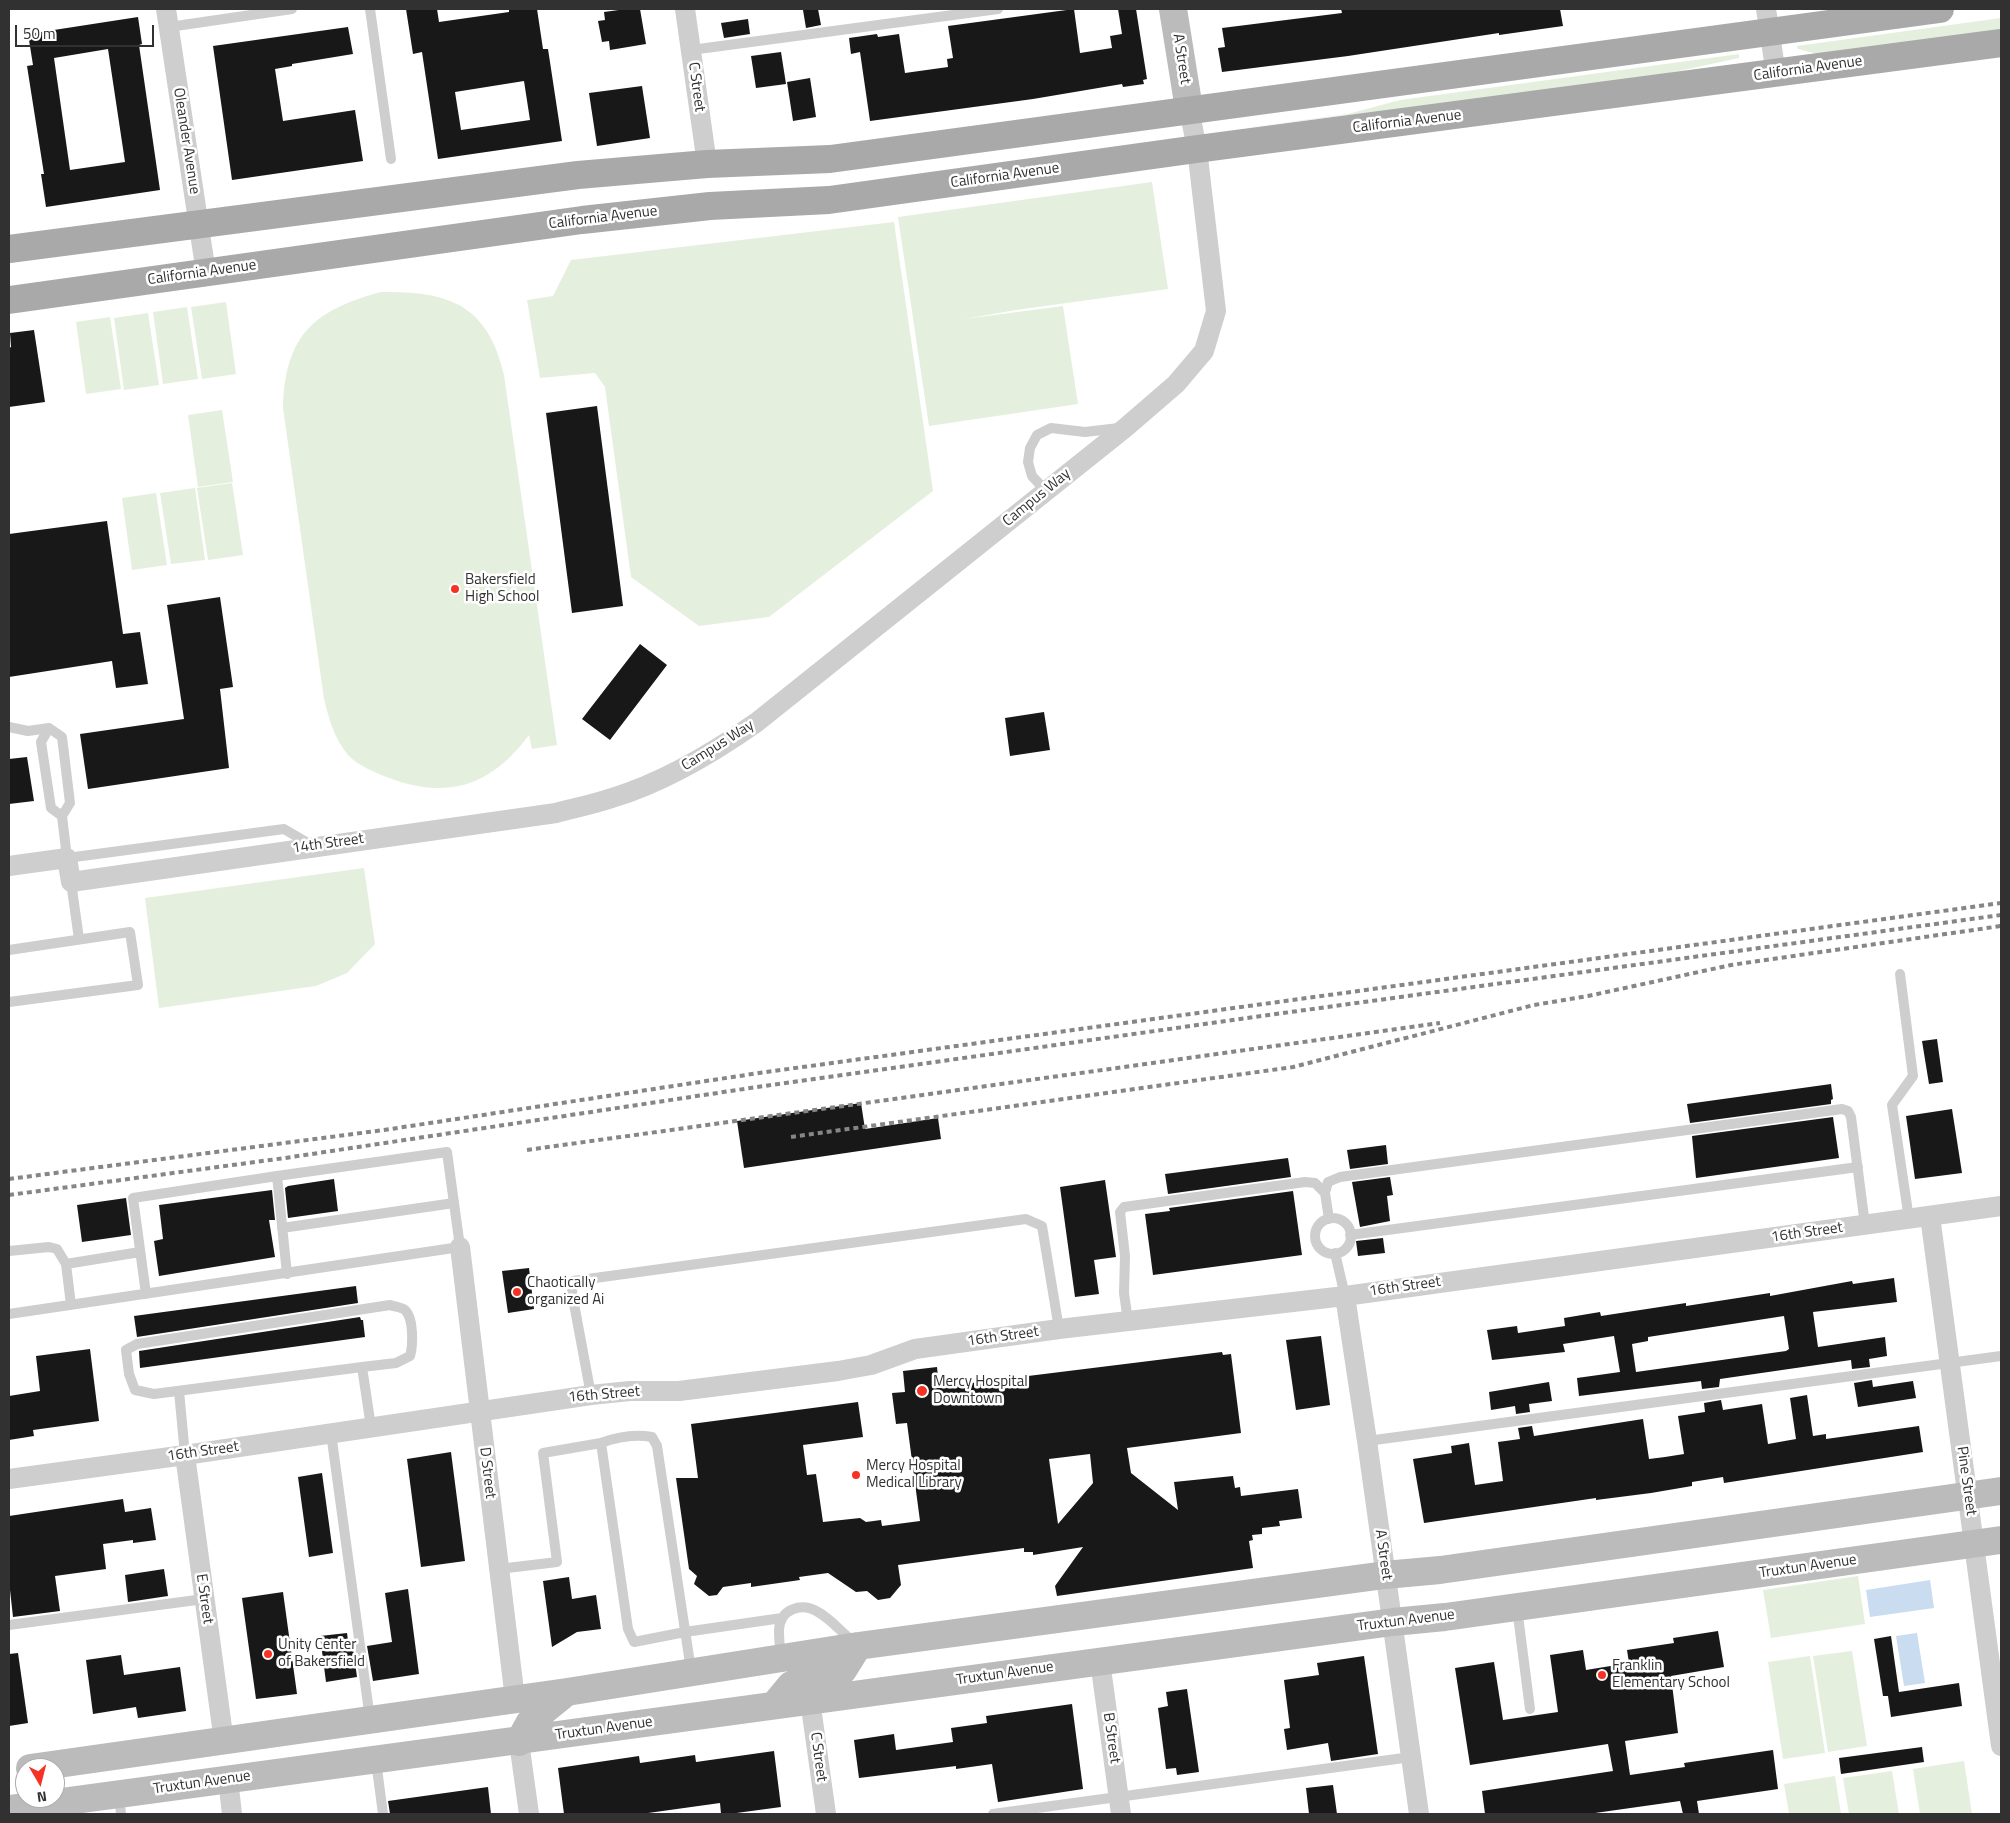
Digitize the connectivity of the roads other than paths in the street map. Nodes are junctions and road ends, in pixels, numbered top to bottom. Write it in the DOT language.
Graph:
graph roads {
  1 [pos="292,9"];
  2 [pos="370,9"];
  3 [pos="685,9"];
  4 [pos="998,9"];
  5 [pos="1174,9"];
  6 [pos="1940,9"];
  7 [pos="167,18"];
  8 [pos="1767,20"];
  9 [pos="2001,43"];
  10 [pos="691,50"];
  11 [pos="1776,74"];
  12 [pos="1189,109"];
  13 [pos="1197,149"];
  14 [pos="391,159"];
  15 [pos="707,164"];
  16 [pos="199,223"];
  17 [pos="9,249"];
  18 [pos="206,273"];
  19 [pos="9,300"];
  20 [pos="1125,428"];
  21 [pos="1046,491"];
  22 [pos="9,727"];
  23 [pos="50,728"];
  24 [pos="663,779"];
  25 [pos="62,816"];
  26 [pos="313,846"];
  27 [pos="67,858"];
  28 [pos="9,866"];
  29 [pos="71,882"];
  30 [pos="79,939"];
  31 [pos="9,950"];
  32 [pos="1900,974"];
  33 [pos="9,1002"];
  34 [pos="1858,1167"];
  35 [pos="277,1176"];
  36 [pos="1325,1193"];
  37 [pos="454,1203"];
  38 [pos="2001,1206"];
  39 [pos="1930,1216"];
  40 [pos="1329,1219"];
  41 [pos="1909,1219"];
  42 [pos="1865,1225"];
  43 [pos="282,1228"];
  44 [pos="1350,1236"];
  45 [pos="460,1247"];
  46 [pos="9,1251"];
  47 [pos="140,1252"];
  48 [pos="1335,1254"];
  49 [pos="66,1264"];
  50 [pos="288,1274"];
  51 [pos="146,1294"];
  52 [pos="1345,1296"];
  53 [pos="71,1305"];
  54 [pos="9,1314"];
  55 [pos="1128,1321"];
  56 [pos="1059,1329"];
  57 [pos="2001,1356"];
  58 [pos="1950,1363"];
  59 [pos="362,1367"];
  60 [pos="178,1391"];
  61 [pos="591,1395"];
  62 [pos="480,1410"];
  63 [pos="371,1427"];
  64 [pos="331,1433"];
  65 [pos="1367,1441"];
  66 [pos="601,1443"];
  67 [pos="185,1455"];
  68 [pos="9,1479"];
  69 [pos="2001,1491"];
  70 [pos="1968,1496"];
  71 [pos="2001,1540"];
  72 [pos="1974,1544"];
  73 [pos="499,1569"];
  74 [pos="1385,1575"];
  75 [pos="204,1599"];
  76 [pos="1516,1607"];
  77 [pos="782,1618"];
  78 [pos="1393,1622"];
  79 [pos="9,1625"];
  80 [pos="685,1632"];
  81 [pos="858,1646"];
  82 [pos="781,1657"];
  83 [pos="1100,1661"];
  84 [pos="691,1672"];
  85 [pos="1997,1678"];
  86 [pos="568,1692"];
  87 [pos="515,1699"];
  88 [pos="810,1700"];
  89 [pos="775,1705"];
  90 [pos="1530,1709"];
  91 [pos="371,1721"];
  92 [pos="224,1742"];
  93 [pos="519,1742"];
  94 [pos="2001,1746"];
  95 [pos="469,1749"];
  96 [pos="1411,1757"];
  97 [pos="376,1760"];
  98 [pos="65,1763"];
  99 [pos="228,1779"];
  100 [pos="120,1804"];
  101 [pos="1120,1805"];
  102 [pos="9,1809"];
  103 [pos="232,1814"];
  104 [pos="383,1814"];
  105 [pos="529,1814"];
  106 [pos="826,1814"];
  107 [pos="993,1814"];
  108 [pos="1419,1814"];
  1 -- 7 [label="lane"];
  2 -- 14 [label="lane"];
  3 -- 10 [label="street, C Street"];
  4 -- 10 [label="lane"];
  5 -- 12 [label="main road, A Street"];
  6 -- 8 [label="main road"];
  7 -- 16 [label="street, Oleander Avenue"];
  8 -- 11 [label="street"];
  8 -- 12 [label="main road"];
  9 -- 11 [label="main road, California Avenue"];
  10 -- 15 [label="street, C Street"];
  11 -- 13 [label="main road, California Avenue"];
  12 -- 13 [label="street, Campus Way"];
  12 -- 15 [label="main road"];
  13 -- 18 [label="main road, California Avenue"];
  13 -- 20 [label="street, Campus Way"];
  15 -- 16 [label="main road"];
  16 -- 17 [label="main road"];
  16 -- 18 [label="street, Oleander Avenue"];
  18 -- 19 [label="main road, California Avenue"];
  20 -- 21 [label="street, Campus Way"];
  20 -- 21 [label="lane"];
  21 -- 24 [label="street, Campus Way"];
  22 -- 23 [label="lane"];
  23 -- 25 [label="lane"];
  23 -- 25 [label="lane"];
  24 -- 26 [label="street, 14th Street"];
  25 -- 27 [label="lane"];
  26 -- 27 [label="lane"];
  26 -- 29 [label="street, 14th Street"];
  27 -- 28 [label="street"];
  27 -- 29 [label="street"];
  29 -- 30 [label="lane"];
  30 -- 31 [label="lane"];
  30 -- 33 [label="lane"];
  32 -- 41 [label="lane"];
  34 -- 36 [label="lane"];
  34 -- 42 [label="lane"];
  34 -- 44 [label="lane"];
  35 -- 37 [label="lane"];
  35 -- 43 [label="lane"];
  35 -- 47 [label="lane"];
  36 -- 40 [label="lane"];
  36 -- 55 [label="lane"];
  37 -- 43 [label="lane"];
  37 -- 45 [label="lane"];
  38 -- 39 [label="street, 16th Street"];
  39 -- 41 [label="street, 16th Street"];
  39 -- 58 [label="street, Pine Street"];
  40 -- 44 [label="lane"];
  40 -- 48 [label="lane"];
  41 -- 42 [label="street, 16th Street"];
  42 -- 52 [label="street, 16th Street"];
  43 -- 50 [label="lane"];
  44 -- 48 [label="lane"];
  45 -- 50 [label="lane"];
  45 -- 62 [label="street, D Street"];
  46 -- 49 [label="lane"];
  47 -- 49 [label="lane"];
  47 -- 51 [label="lane"];
  48 -- 52 [label="lane"];
  49 -- 53 [label="lane"];
  50 -- 51 [label="lane"];
  51 -- 53 [label="lane"];
  52 -- 55 [label="street, 16th Street"];
  52 -- 65 [label="street, A Street"];
  53 -- 54 [label="lane"];
  55 -- 56 [label="street, 16th Street"];
  56 -- 61 [label="street, 16th Street"];
  56 -- 61 [label="lane"];
  57 -- 58 [label="lane"];
  58 -- 65 [label="lane"];
  58 -- 70 [label="street, Pine Street"];
  59 -- 60 [label="lane"];
  59 -- 60 [label="lane"];
  59 -- 63 [label="lane"];
  60 -- 67 [label="lane"];
  61 -- 62 [label="street, 16th Street"];
  62 -- 63 [label="street, 16th Street"];
  62 -- 73 [label="street, D Street"];
  63 -- 64 [label="street, 16th Street"];
  64 -- 67 [label="street, 16th Street"];
  64 -- 91 [label="lane"];
  65 -- 74 [label="street, A Street"];
  66 -- 73 [label="lane"];
  66 -- 80 [label="lane"];
  66 -- 80 [label="lane"];
  67 -- 68 [label="street, 16th Street"];
  67 -- 75 [label="street, E Street"];
  69 -- 70 [label="main road"];
  70 -- 72 [label="street, Pine Street"];
  70 -- 74 [label="main road"];
  71 -- 72 [label="main road, Truxtun Avenue"];
  72 -- 76 [label="main road, Truxtun Avenue"];
  72 -- 85 [label="street, Pine Street"];
  73 -- 87 [label="street, D Street"];
  74 -- 78 [label="street, A Street"];
  74 -- 81 [label="main road"];
  75 -- 79 [label="lane"];
  75 -- 92 [label="street, E Street"];
  76 -- 78 [label="main road, Truxtun Avenue"];
  76 -- 90 [label="lane"];
  77 -- 80 [label="lane"];
  77 -- 81 [label="lane"];
  77 -- 82 [label="lane"];
  78 -- 83 [label="main road, Truxtun Avenue"];
  78 -- 96 [label="street, A Street"];
  80 -- 84 [label="lane"];
  81 -- 82 [label="main road"];
  81 -- 89 [label="main road"];
  82 -- 84 [label="main road"];
  83 -- 88 [label="main road, Truxtun Avenue"];
  83 -- 101 [label="street, B Street"];
  84 -- 86 [label="main road"];
  85 -- 94 [label="street, Pine Street"];
  86 -- 87 [label="main road"];
  86 -- 93 [label="main road"];
  87 -- 91 [label="main road"];
  87 -- 95 [label="main road"];
  88 -- 89 [label="main road, Truxtun Avenue"];
  88 -- 106 [label="street, C Street"];
  89 -- 93 [label="main road, Truxtun Avenue"];
  91 -- 92 [label="main road"];
  92 -- 98 [label="main road"];
  93 -- 95 [label="main road, Truxtun Avenue"];
  93 -- 105 [label="street"];
  95 -- 97 [label="main road, Truxtun Avenue"];
  96 -- 101 [label="lane"];
  96 -- 108 [label="street, A Street"];
  97 -- 99 [label="main road, Truxtun Avenue"];
  97 -- 104 [label="lane"];
  99 -- 100 [label="main road, Truxtun Avenue"];
  99 -- 103 [label="street"];
  100 -- 102 [label="main road, Truxtun Avenue"];
  101 -- 107 [label="lane"];
}
